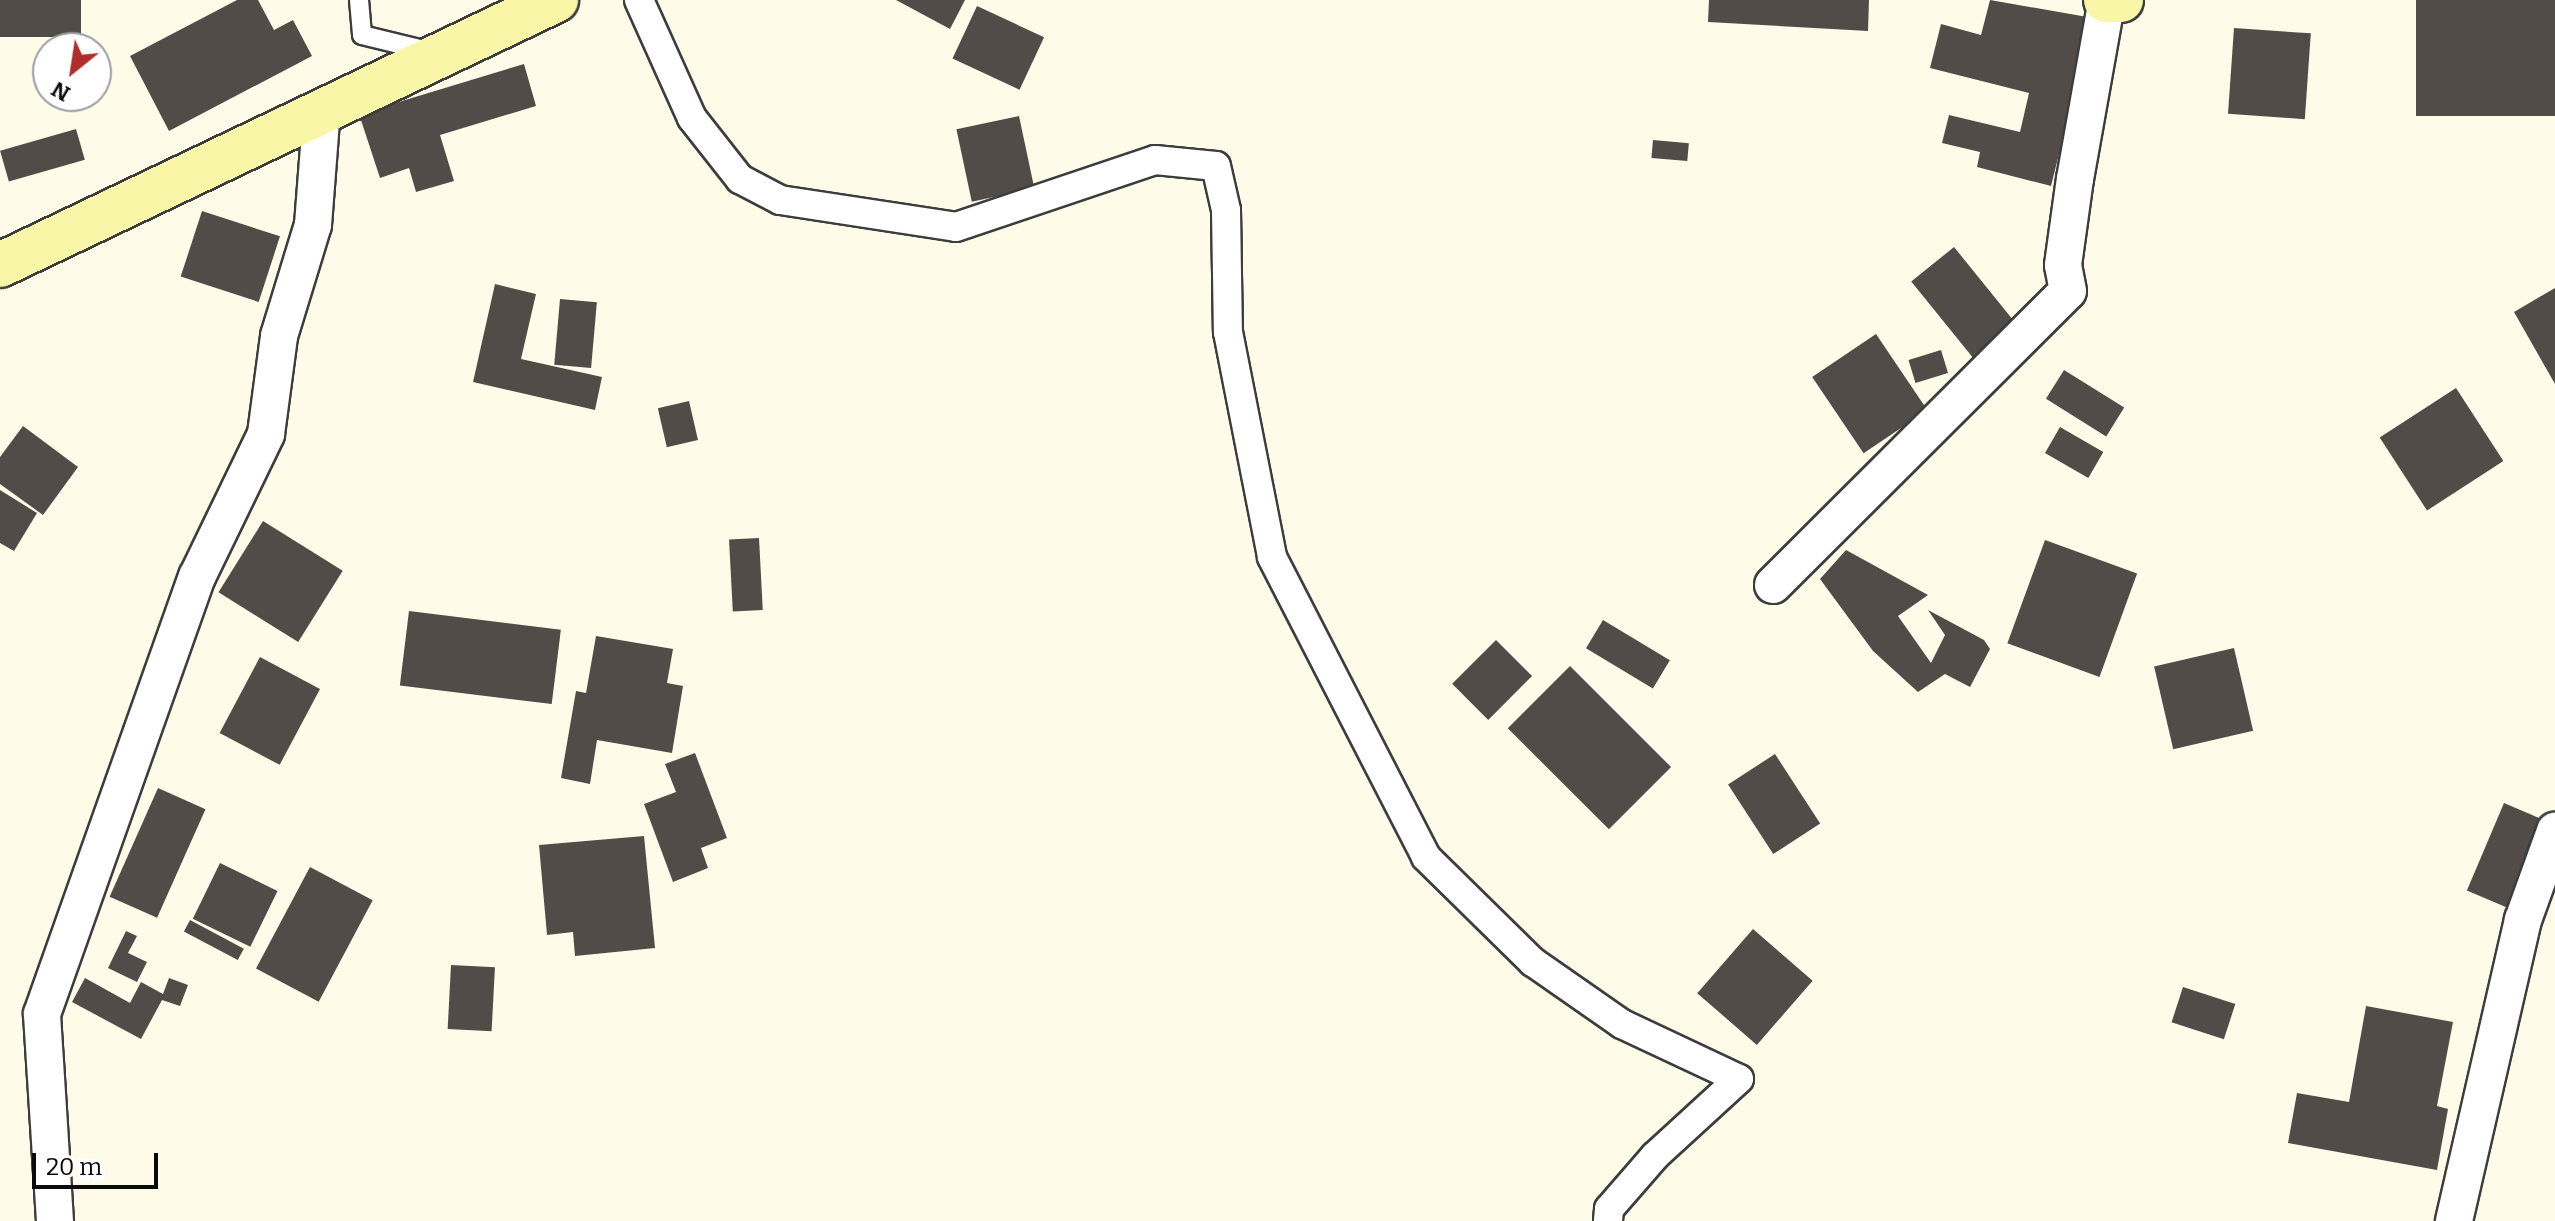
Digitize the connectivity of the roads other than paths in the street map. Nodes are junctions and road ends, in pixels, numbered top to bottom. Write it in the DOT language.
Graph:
graph roads {
  1 [pos="359,0"];
  2 [pos="556,0"];
  3 [pos="639,0"];
  4 [pos="2107,0"];
  5 [pos="2121,0"];
  6 [pos="439,54"];
  7 [pos="322,108"];
  8 [pos="0,265"];
  9 [pos="1773,585"];
  10 [pos="2555,831"];
  11 [pos="55,1221"];
  12 [pos="1608,1221"];
  13 [pos="2454,1221"];
  1 -- 6 [label="lane"];
  2 -- 6 [label="main road"];
  3 -- 12 [label="street"];
  4 -- 5 [label="main road"];
  4 -- 9 [label="street"];
  6 -- 7 [label="main road"];
  7 -- 8 [label="main road"];
  7 -- 11 [label="street"];
  10 -- 13 [label="street"];
}
